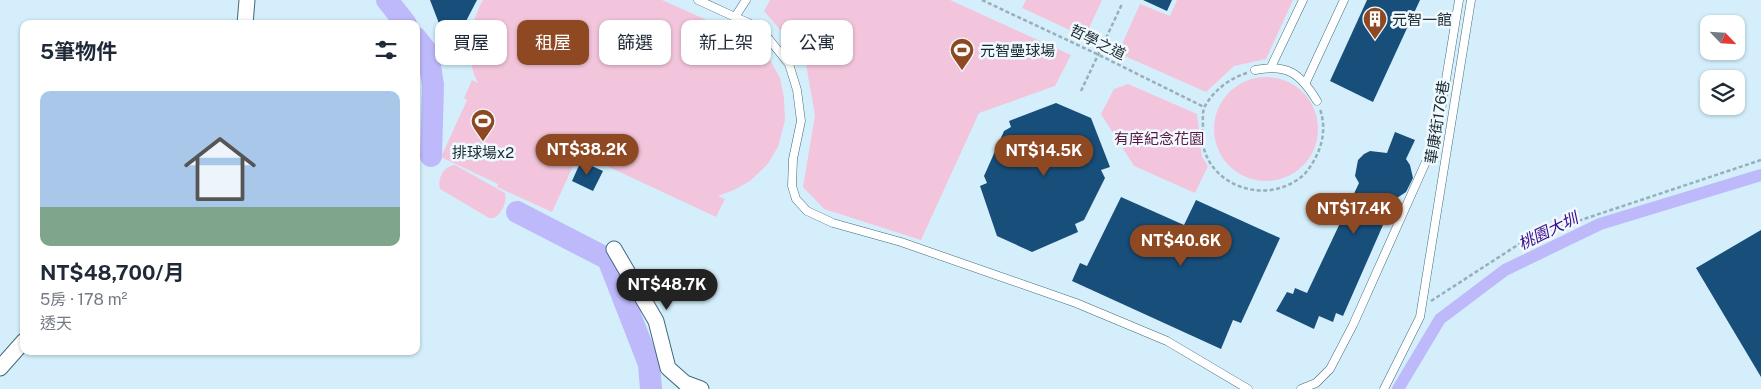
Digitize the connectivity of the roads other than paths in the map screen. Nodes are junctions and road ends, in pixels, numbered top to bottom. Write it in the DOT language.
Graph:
graph roads {
  1 [pos="247,0"];
  2 [pos="698,0"];
  3 [pos="746,0"];
  4 [pos="1303,0"];
  5 [pos="1344,0"];
  6 [pos="1459,0"];
  7 [pos="1471,0"];
  8 [pos="735,18"];
  9 [pos="245,20"];
  10 [pos="1271,67"];
  11 [pos="1256,70"];
  12 [pos="1306,82"];
  13 [pos="1318,100"];
  14 [pos="614,249"];
  15 [pos="20,346"];
  16 [pos="0,368"];
  17 [pos="700,389"];
  18 [pos="1248,389"];
  19 [pos="1301,389"];
  20 [pos="1384,389"];
  1 -- 9 [label="street"];
  2 -- 8 [label="lane"];
  3 -- 8 [label="lane"];
  4 -- 10 [label="lane"];
  5 -- 12 [label="lane"];
  6 -- 19 [label="lane"];
  7 -- 20 [label="lane, 華康街176巷"];
  8 -- 18 [label="lane"];
  10 -- 11 [label="lane"];
  10 -- 12 [label="lane"];
  12 -- 13 [label="lane"];
  14 -- 17 [label="street"];
  15 -- 16 [label="street"];
}
